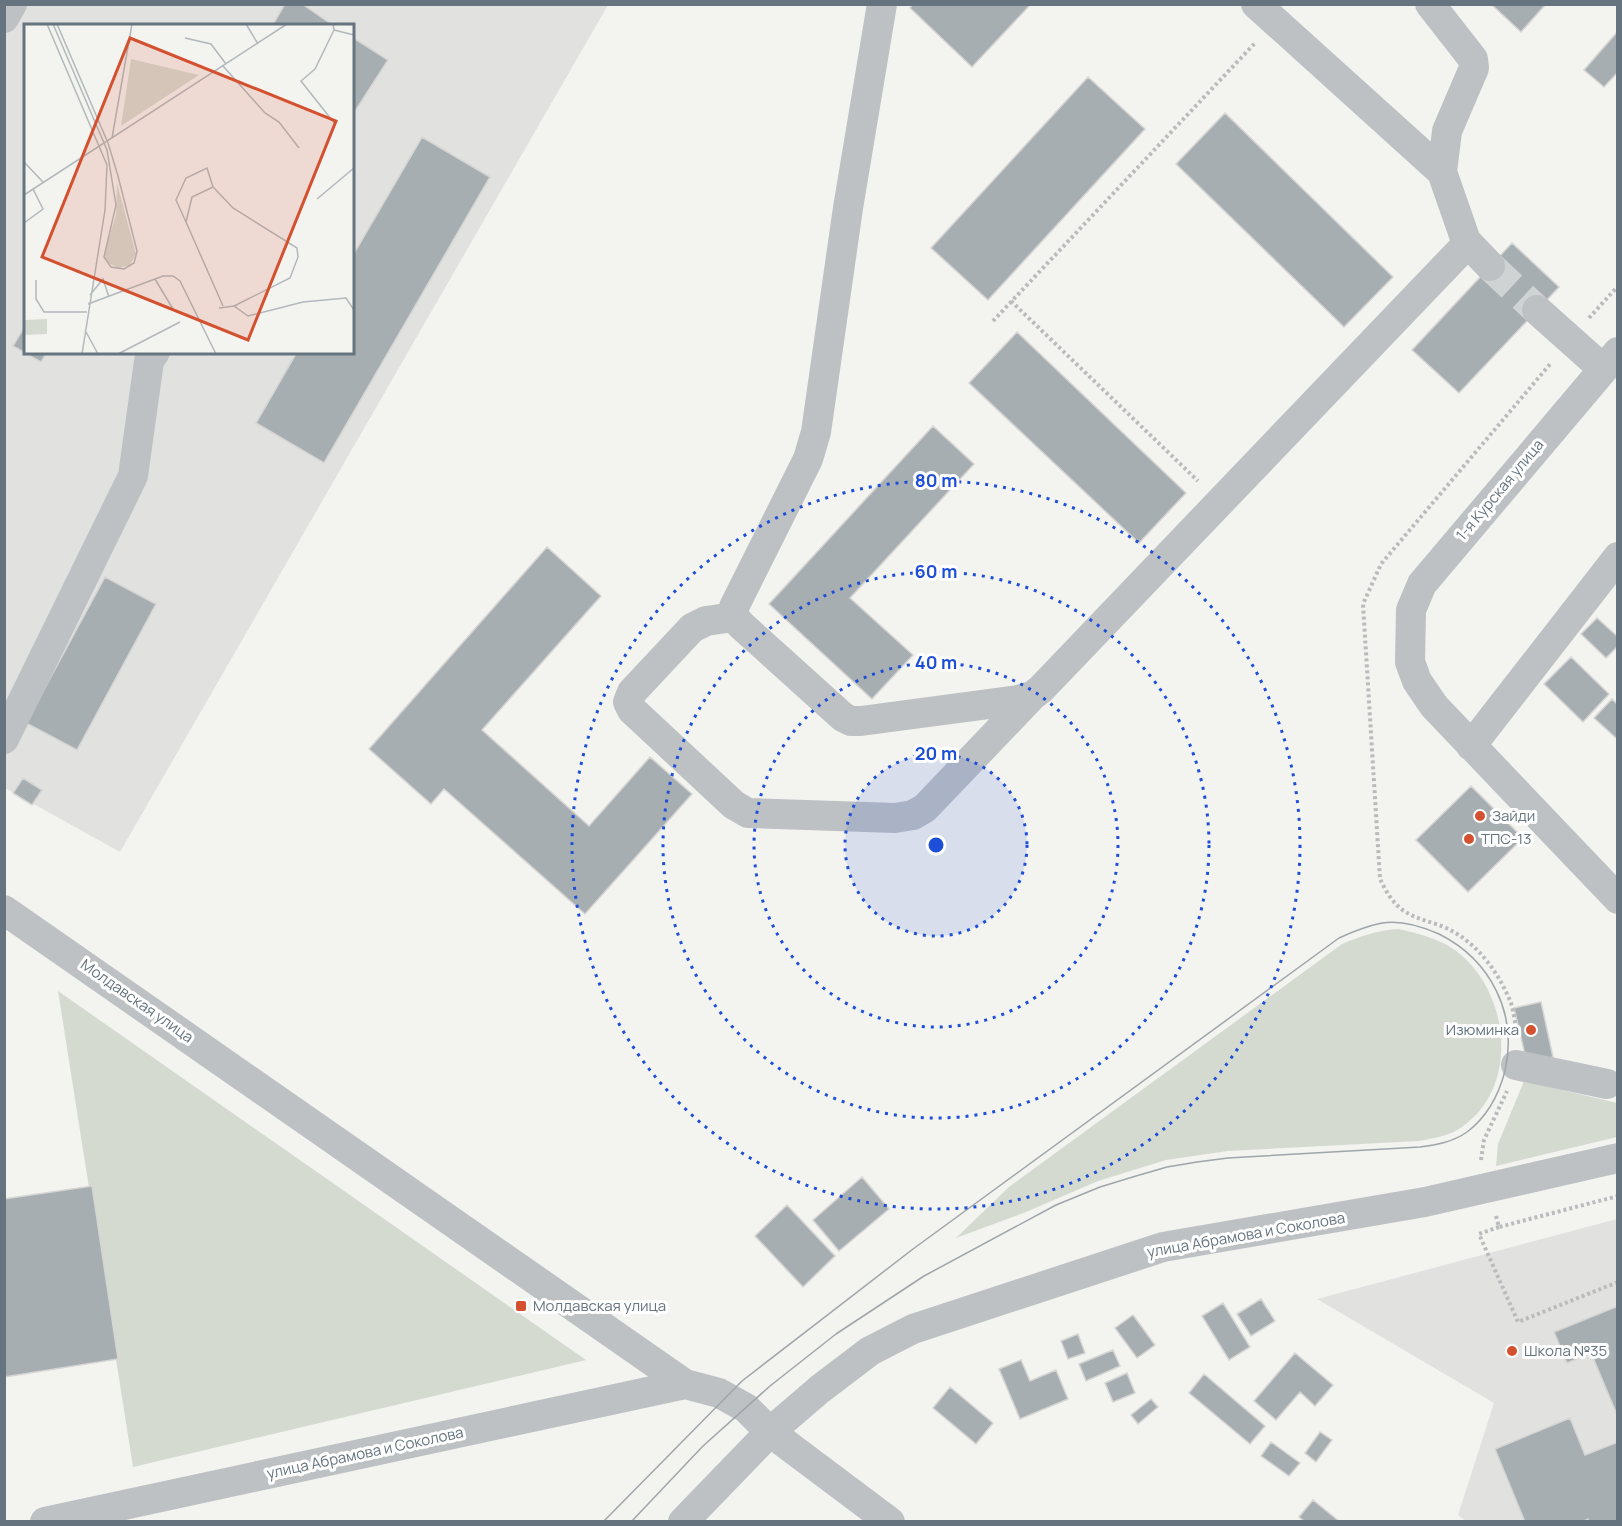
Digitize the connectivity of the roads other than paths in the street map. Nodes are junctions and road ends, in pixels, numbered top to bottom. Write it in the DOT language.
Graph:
graph roads {
  1 [pos="12,4"];
  2 [pos="882,4"];
  3 [pos="1430,4"];
  4 [pos="1265,13"];
  5 [pos="4,18"];
  6 [pos="1442,172"];
  7 [pos="1468,243"];
  8 [pos="1490,266"];
  9 [pos="1537,310"];
  10 [pos="153,354"];
  11 [pos="1610,360"];
  12 [pos="1617,556"];
  13 [pos="734,617"];
  14 [pos="1032,696"];
  15 [pos="4,739"];
  16 [pos="1471,746"];
  17 [pos="1617,899"];
  18 [pos="4,910"];
  19 [pos="1516,1065"];
  20 [pos="1614,1082"];
  21 [pos="1617,1158"];
  22 [pos="685,1384"];
  23 [pos="770,1432"];
  24 [pos="45,1521"];
  25 [pos="683,1521"];
  26 [pos="890,1521"];
  1 -- 5 [label="street"];
  2 -- 13 [label="street"];
  3 -- 6 [label="street"];
  4 -- 6 [label="street"];
  6 -- 7 [label="street"];
  7 -- 8 [label="street"];
  7 -- 14 [label="street"];
  9 -- 11 [label="street"];
  10 -- 15 [label="street"];
  11 -- 16 [label="street, 1-я Курская улица"];
  12 -- 16 [label="street"];
  13 -- 14 [label="street"];
  13 -- 14 [label="street"];
  16 -- 17 [label="street, 1-я Курская улица"];
  18 -- 22 [label="street, Молдавская улица"];
  19 -- 20 [label="street"];
  21 -- 23 [label="street, улица Абрамова и Соколова"];
  22 -- 23 [label="street, Молдавская улица"];
  22 -- 24 [label="street, улица Абрамова и Соколова"];
  23 -- 25 [label="street"];
  23 -- 26 [label="street, Молдавская улица"];
}
